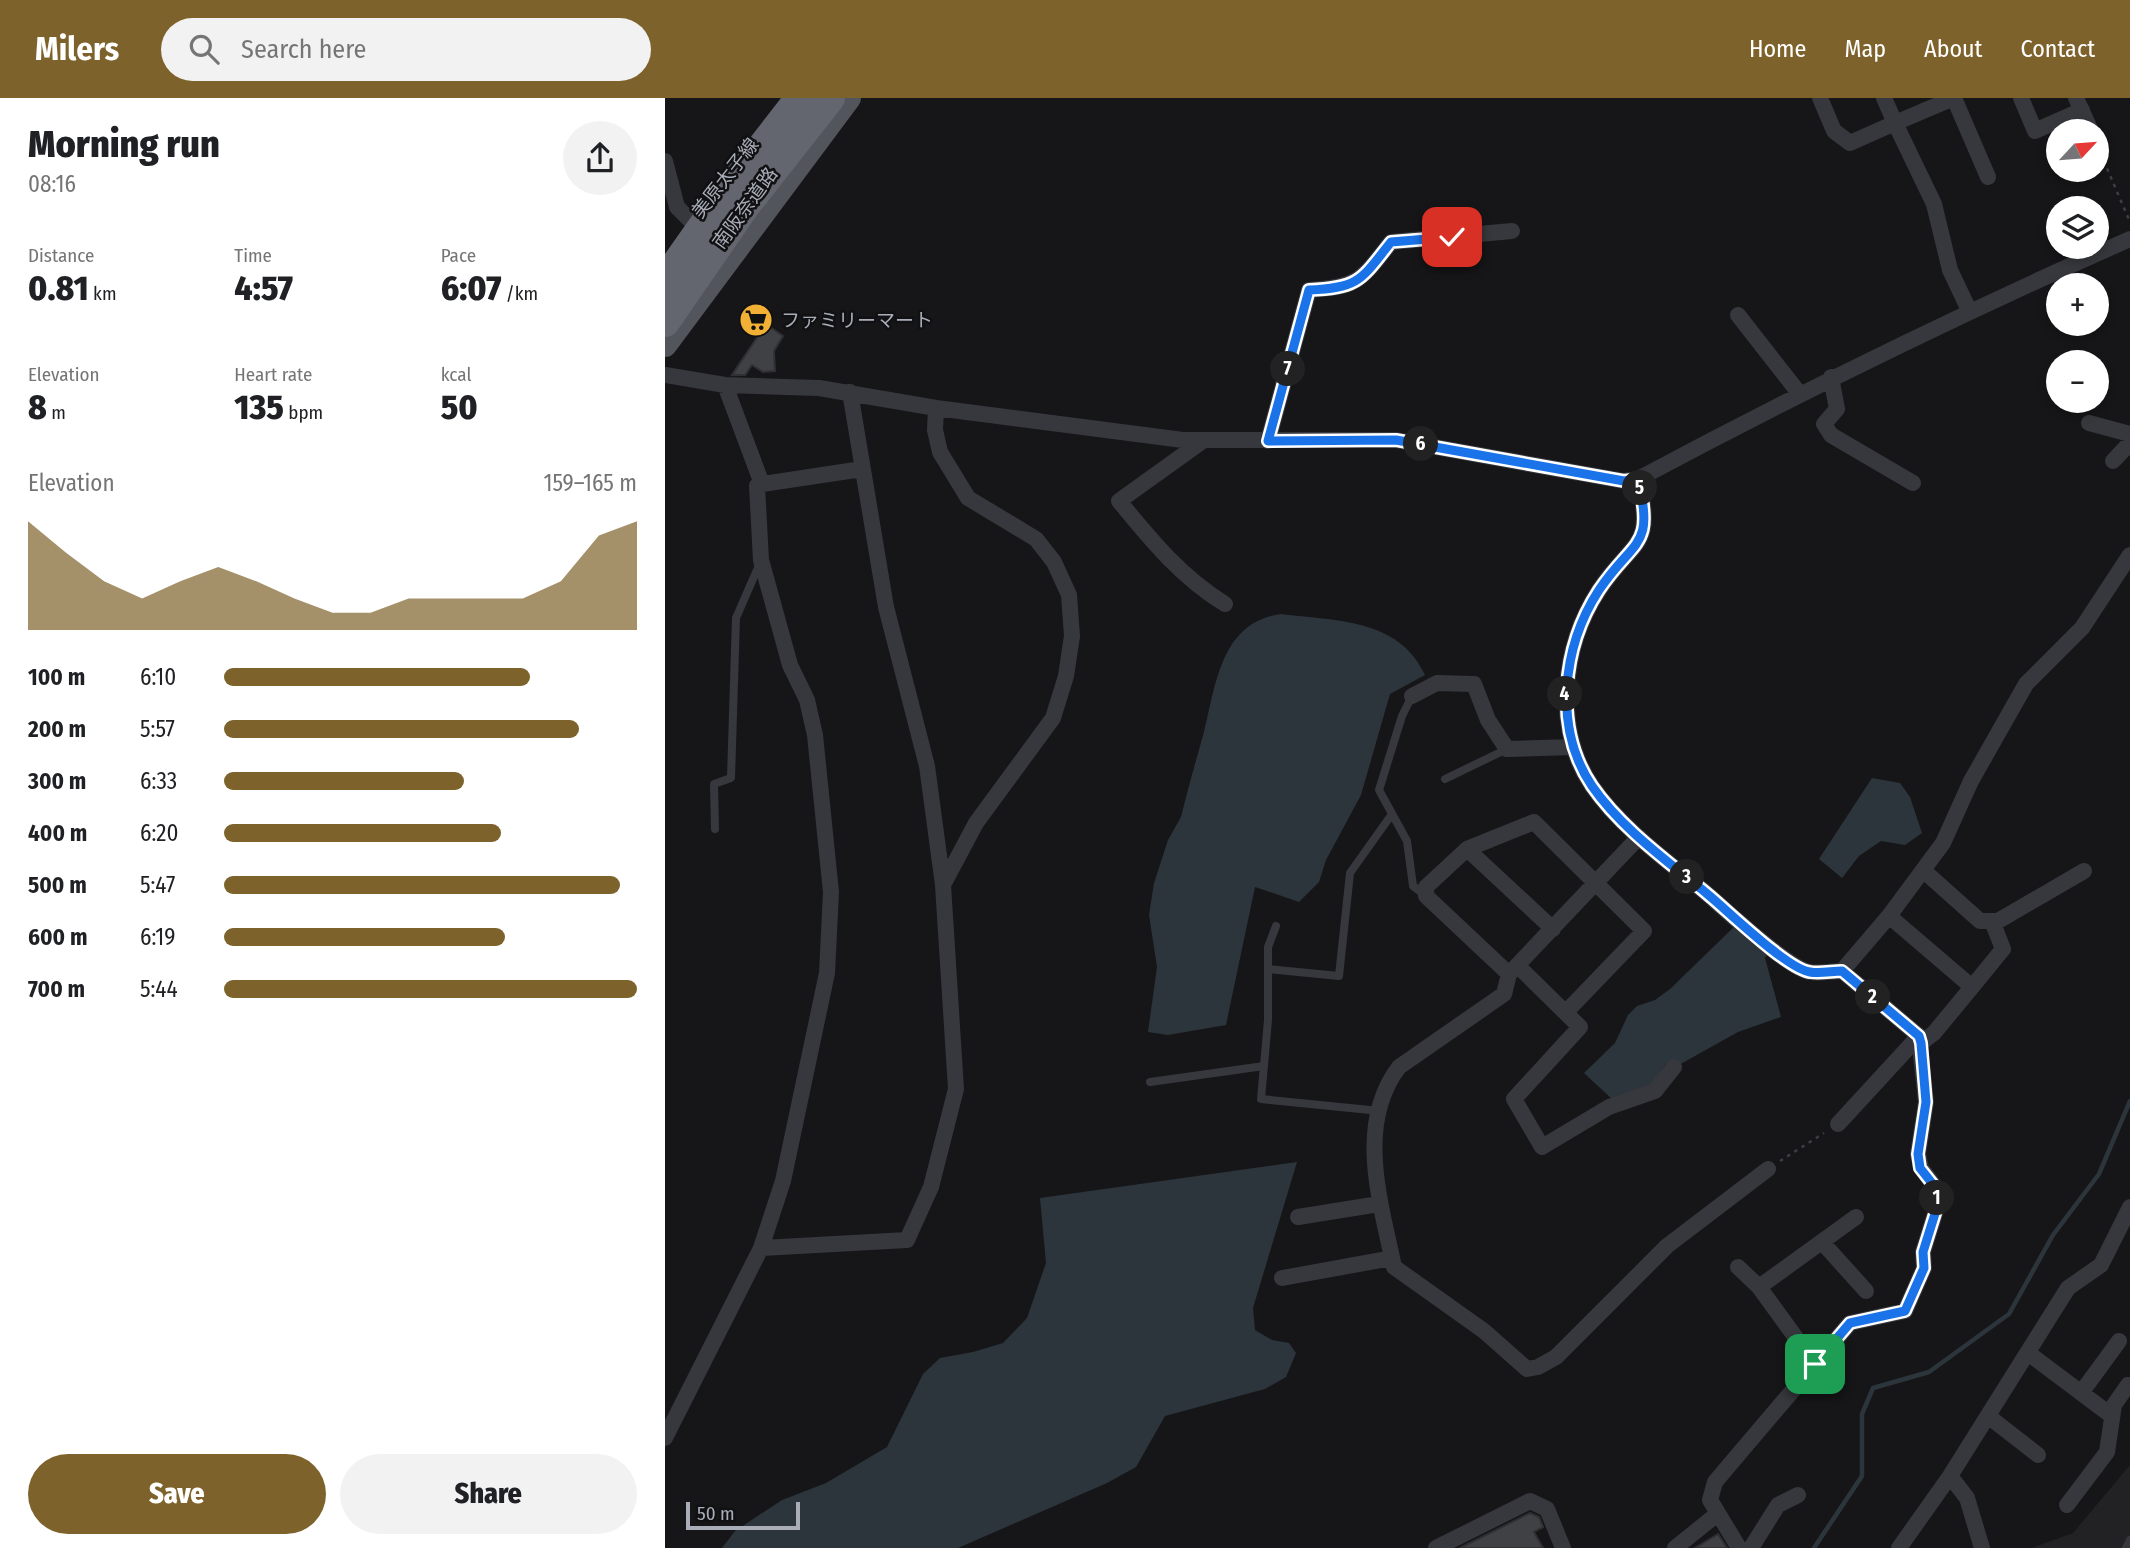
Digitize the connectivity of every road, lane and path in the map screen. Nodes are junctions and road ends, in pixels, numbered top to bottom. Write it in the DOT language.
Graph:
graph roads {
  1 [pos="786,98"];
  2 [pos="800,98"];
  3 [pos="829,98"];
  4 [pos="849,98"];
  5 [pos="1820,98"];
  6 [pos="1884,98"];
  7 [pos="2021,98"];
  8 [pos="1946,100"];
  9 [pos="2079,104"];
  10 [pos="1895,123"];
  11 [pos="665,161"];
  12 [pos="2109,173"];
  13 [pos="1988,177"];
  14 [pos="691,221"];
  15 [pos="2130,223"];
  16 [pos="1513,232"];
  17 [pos="2130,239"];
  18 [pos="665,258"];
  19 [pos="665,280"];
  20 [pos="1969,310"];
  21 [pos="1738,315"];
  22 [pos="665,322"];
  23 [pos="665,345"];
  24 [pos="665,375"];
  25 [pos="1831,377"];
  26 [pos="725,385"];
  27 [pos="850,392"];
  28 [pos="1799,393"];
  29 [pos="936,408"];
  30 [pos="2089,423"];
  31 [pos="2130,434"];
  32 [pos="1203,440"];
  33 [pos="1268,441"];
  34 [pos="2130,443"];
  35 [pos="2113,461"];
  36 [pos="862,469"];
  37 [pos="1638,479"];
  38 [pos="1913,483"];
  39 [pos="762,484"];
  40 [pos="2130,555"];
  41 [pos="761,560"];
  42 [pos="1225,604"];
  43 [pos="1412,696"];
  44 [pos="1573,747"];
  45 [pos="1507,748"];
  46 [pos="1445,779"];
  47 [pos="1392,814"];
  48 [pos="715,829"];
  49 [pos="1639,837"];
  50 [pos="1467,849"];
  51 [pos="1924,871"];
  52 [pos="2084,871"];
  53 [pos="1596,883"];
  54 [pos="943,885"];
  55 [pos="1426,896"];
  56 [pos="1888,916"];
  57 [pos="1991,921"];
  58 [pos="1276,926"];
  59 [pos="1553,929"];
  60 [pos="1268,970"];
  61 [pos="1513,970"];
  62 [pos="1842,971"];
  63 [pos="1972,987"];
  64 [pos="1566,1012"];
  65 [pos="1920,1039"];
  66 [pos="1264,1066"];
  67 [pos="1674,1067"];
  68 [pos="1150,1082"];
  69 [pos="1380,1111"];
  70 [pos="1838,1124"];
  71 [pos="1768,1169"];
  72 [pos="1379,1204"];
  73 [pos="2130,1207"];
  74 [pos="1298,1217"];
  75 [pos="1856,1217"];
  76 [pos="1822,1242"];
  77 [pos="761,1248"];
  78 [pos="1392,1258"];
  79 [pos="1738,1267"];
  80 [pos="1282,1278"];
  81 [pos="1759,1287"];
  82 [pos="1866,1291"];
  83 [pos="2119,1342"];
  84 [pos="2028,1353"];
  85 [pos="1815,1364"];
  86 [pos="2128,1385"];
  87 [pos="2081,1393"];
  88 [pos="1988,1416"];
  89 [pos="2112,1416"];
  90 [pos="665,1438"];
  91 [pos="2038,1455"];
  92 [pos="1950,1476"];
  93 [pos="1798,1495"];
  94 [pos="2067,1505"];
  95 [pos="1716,1515"];
  96 [pos="2130,1541"];
  97 [pos="1446,1546"];
  98 [pos="1563,1548"];
  99 [pos="1675,1548"];
  100 [pos="1739,1548"];
  101 [pos="1751,1548"];
  102 [pos="1899,1548"];
  103 [pos="1982,1548"];
  104 [pos="2126,1548"];
  1 -- 14 [label="main road, 美原太子線"];
  2 -- 19 [label="highway, 南阪奈道路"];
  3 -- 22 [label="highway, 南阪奈道路"];
  4 -- 23 [label="main road"];
  5 -- 10 [label="street"];
  6 -- 10 [label="street"];
  7 -- 9 [label="street"];
  8 -- 10 [label="street"];
  8 -- 13 [label="street"];
  10 -- 20 [label="street"];
  11 -- 14 [label="street"];
  12 -- 15 [label="path"];
  14 -- 18 [label="main road, 美原太子線"];
  16 -- 33 [label="street"];
  17 -- 20 [label="street"];
  20 -- 25 [label="street"];
  21 -- 28 [label="street"];
  24 -- 26 [label="street"];
  25 -- 28 [label="street"];
  25 -- 38 [label="street"];
  26 -- 27 [label="street"];
  26 -- 39 [label="street"];
  27 -- 29 [label="street"];
  27 -- 36 [label="street"];
  28 -- 37 [label="street"];
  29 -- 32 [label="street"];
  29 -- 54 [label="street"];
  30 -- 31 [label="street"];
  32 -- 33 [label="street"];
  32 -- 42 [label="street"];
  33 -- 37 [label="street"];
  34 -- 35 [label="street"];
  36 -- 39 [label="street"];
  36 -- 54 [label="street"];
  37 -- 44 [label="street"];
  39 -- 41 [label="street"];
  40 -- 51 [label="street"];
  41 -- 48 [label="lane"];
  41 -- 77 [label="street"];
  43 -- 45 [label="street"];
  43 -- 47 [label="lane"];
  44 -- 45 [label="street"];
  44 -- 49 [label="street"];
  45 -- 46 [label="lane"];
  47 -- 55 [label="lane"];
  47 -- 60 [label="lane"];
  49 -- 53 [label="street"];
  49 -- 62 [label="street"];
  50 -- 53 [label="street"];
  50 -- 55 [label="street"];
  50 -- 59 [label="street"];
  51 -- 56 [label="street"];
  51 -- 57 [label="street"];
  52 -- 57 [label="street"];
  53 -- 59 [label="street"];
  53 -- 64 [label="street"];
  54 -- 77 [label="street"];
  55 -- 61 [label="street"];
  56 -- 62 [label="street"];
  56 -- 63 [label="street"];
  57 -- 63 [label="street"];
  58 -- 60 [label="lane"];
  59 -- 61 [label="street"];
  60 -- 66 [label="lane"];
  61 -- 64 [label="street"];
  61 -- 69 [label="street"];
  62 -- 65 [label="street"];
  63 -- 65 [label="street"];
  64 -- 67 [label="street"];
  65 -- 70 [label="street"];
  65 -- 85 [label="street"];
  66 -- 68 [label="lane"];
  66 -- 69 [label="lane"];
  69 -- 72 [label="street"];
  70 -- 71 [label="path"];
  71 -- 78 [label="street"];
  72 -- 74 [label="street"];
  72 -- 78 [label="street"];
  73 -- 84 [label="street"];
  75 -- 76 [label="street"];
  76 -- 81 [label="street"];
  76 -- 82 [label="street"];
  77 -- 90 [label="street"];
  78 -- 80 [label="street"];
  79 -- 81 [label="street"];
  81 -- 85 [label="street"];
  83 -- 87 [label="street"];
  84 -- 87 [label="street"];
  84 -- 88 [label="street"];
  85 -- 95 [label="street"];
  86 -- 89 [label="street"];
  87 -- 89 [label="street"];
  88 -- 91 [label="street"];
  88 -- 92 [label="street"];
  89 -- 94 [label="street"];
  92 -- 102 [label="street"];
  92 -- 103 [label="street"];
  93 -- 101 [label="street"];
  95 -- 99 [label="street"];
  95 -- 100 [label="street"];
  96 -- 104 [label="lane"];
  97 -- 98 [label="street"];
}
